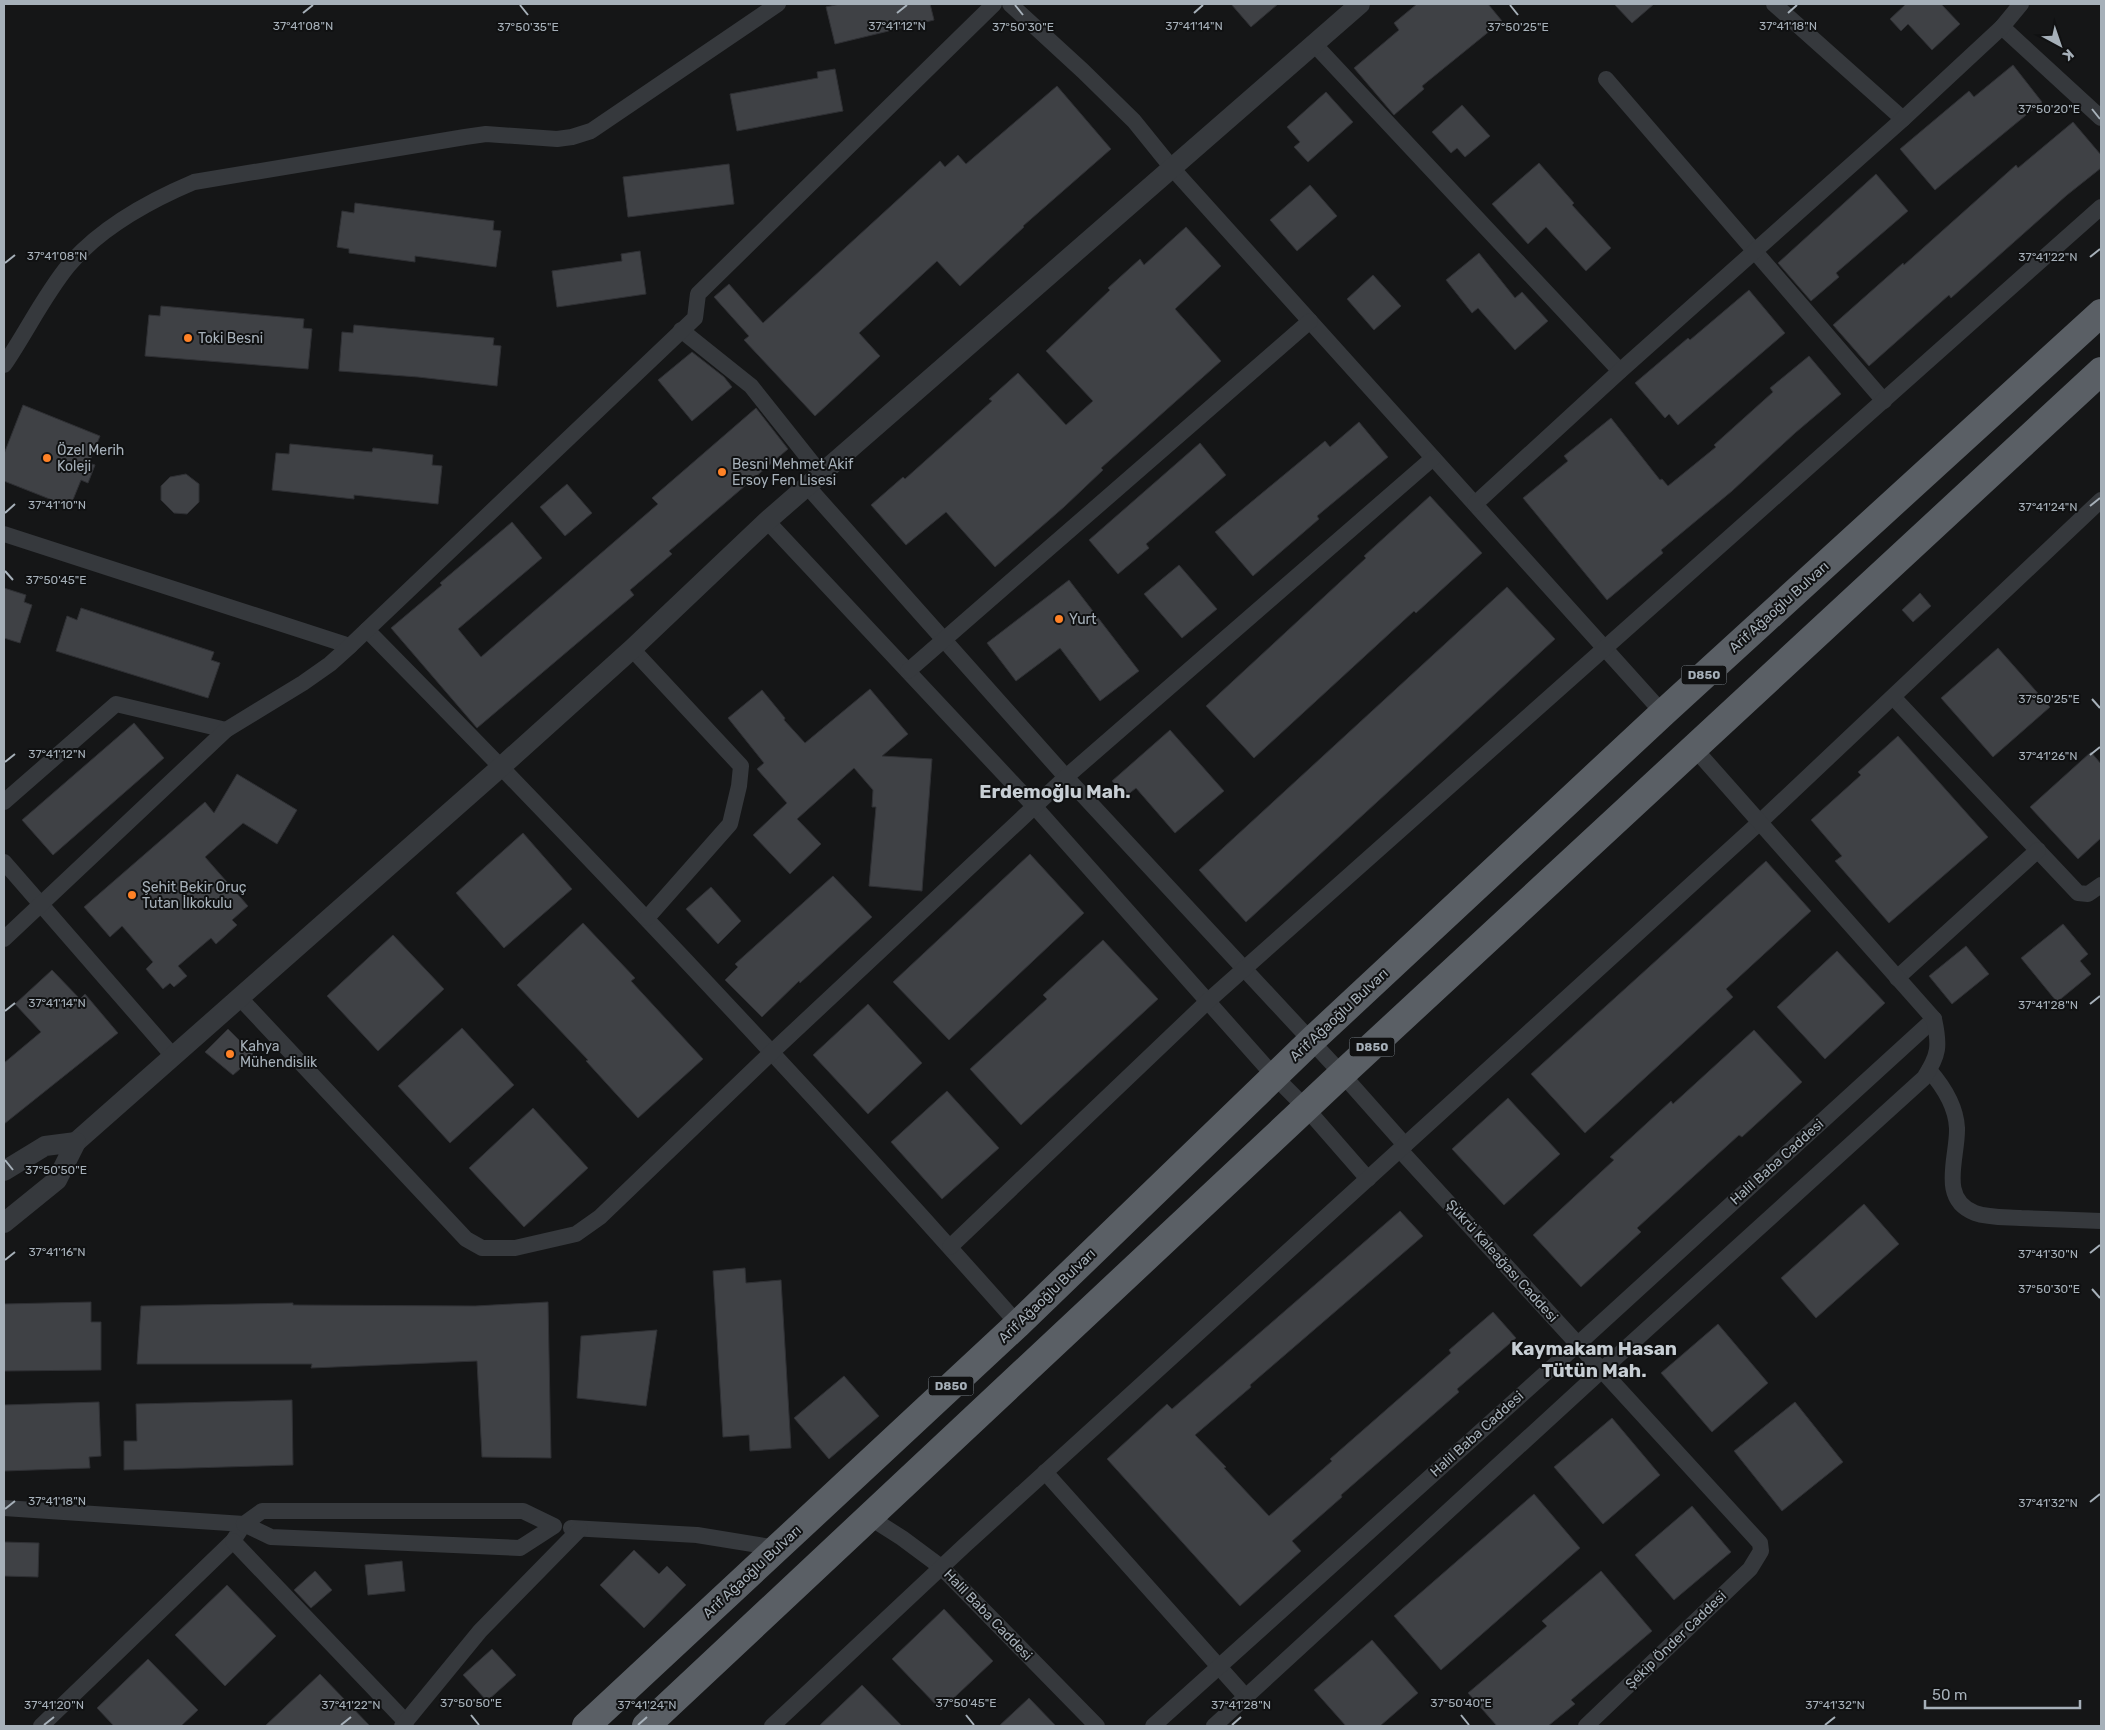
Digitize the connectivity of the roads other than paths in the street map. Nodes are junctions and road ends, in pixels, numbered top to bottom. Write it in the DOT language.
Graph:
graph roads {
  1 [pos="778,4"];
  2 [pos="994,4"];
  3 [pos="1010,4"];
  4 [pos="1360,4"];
  5 [pos="1774,4"];
  6 [pos="2020,4"];
  7 [pos="2002,27"];
  8 [pos="1314,44"];
  9 [pos="1606,79"];
  10 [pos="2101,118"];
  11 [pos="1903,119"];
  12 [pos="1172,168"];
  13 [pos="2101,207"];
  14 [pos="1754,252"];
  15 [pos="2101,313"];
  16 [pos="1310,321"];
  17 [pos="682,330"];
  18 [pos="4,365"];
  19 [pos="1620,371"];
  20 [pos="2101,371"];
  21 [pos="1884,401"];
  22 [pos="1434,458"];
  23 [pos="814,480"];
  24 [pos="2101,500"];
  25 [pos="1475,504"];
  26 [pos="767,521"];
  27 [pos="4,534"];
  28 [pos="367,630"];
  29 [pos="944,639"];
  30 [pos="350,646"];
  31 [pos="632,649"];
  32 [pos="1605,650"];
  33 [pos="908,671"];
  34 [pos="1893,697"];
  35 [pos="1662,713"];
  36 [pos="226,730"];
  37 [pos="1694,748"];
  38 [pos="502,766"];
  39 [pos="1066,777"];
  40 [pos="4,802"];
  41 [pos="1035,807"];
  42 [pos="1760,822"];
  43 [pos="2038,850"];
  44 [pos="4,862"];
  45 [pos="2101,885"];
  46 [pos="40,904"];
  47 [pos="647,918"];
  48 [pos="4,938"];
  49 [pos="1245,970"];
  50 [pos="1898,978"];
  51 [pos="239,997"];
  52 [pos="1208,1001"];
  53 [pos="1934,1019"];
  54 [pos="1311,1041"];
  55 [pos="772,1052"];
  56 [pos="173,1056"];
  57 [pos="1929,1070"];
  58 [pos="1342,1074"];
  59 [pos="1274,1076"];
  60 [pos="1306,1108"];
  61 [pos="76,1142"];
  62 [pos="1402,1148"];
  63 [pos="4,1171"];
  64 [pos="1368,1179"];
  65 [pos="2101,1221"];
  66 [pos="4,1223"];
  67 [pos="950,1247"];
  68 [pos="1018,1324"];
  69 [pos="1578,1344"];
  70 [pos="1602,1370"];
  71 [pos="1045,1472"];
  72 [pos="4,1508"];
  73 [pos="869,1517"];
  74 [pos="244,1524"];
  75 [pos="554,1526"];
  76 [pos="580,1528"];
  77 [pos="233,1541"];
  78 [pos="777,1548"];
  79 [pos="1761,1551"];
  80 [pos="941,1567"];
  81 [pos="1219,1666"];
  82 [pos="1246,1697"];
  83 [pos="404,1724"];
  84 [pos="41,1726"];
  85 [pos="586,1726"];
  86 [pos="646,1726"];
  87 [pos="772,1726"];
  88 [pos="1097,1726"];
  89 [pos="1152,1726"];
  90 [pos="1214,1726"];
  91 [pos="1586,1726"];
  1 -- 18 [label="street"];
  2 -- 17 [label="street"];
  3 -- 12 [label="street"];
  4 -- 8 [label="street"];
  5 -- 11 [label="street"];
  6 -- 7 [label="street"];
  7 -- 10 [label="street"];
  7 -- 11 [label="street"];
  8 -- 12 [label="street"];
  8 -- 19 [label="street"];
  9 -- 14 [label="street"];
  11 -- 14 [label="street"];
  12 -- 16 [label="street"];
  12 -- 23 [label="street"];
  13 -- 21 [label="street"];
  14 -- 19 [label="street"];
  14 -- 21 [label="street"];
  15 -- 35 [label="highway, Arif Ağaoğlu Bulvarı / D850"];
  16 -- 22 [label="street"];
  16 -- 29 [label="street"];
  17 -- 23 [label="street, Şükrü Kaleağası Caddesi"];
  17 -- 28 [label="street"];
  19 -- 25 [label="street"];
  20 -- 37 [label="highway, D850"];
  21 -- 32 [label="street"];
  22 -- 25 [label="street"];
  22 -- 39 [label="street"];
  23 -- 26 [label="street"];
  23 -- 29 [label="street, Şükrü Kaleağası Caddesi"];
  24 -- 34 [label="street"];
  25 -- 32 [label="street"];
  26 -- 31 [label="street"];
  26 -- 33 [label="street"];
  27 -- 30 [label="street"];
  28 -- 30 [label="street"];
  28 -- 38 [label="street"];
  29 -- 33 [label="street"];
  29 -- 39 [label="street, Şükrü Kaleağası Caddesi"];
  30 -- 36 [label="street"];
  31 -- 38 [label="street"];
  31 -- 47 [label="street"];
  32 -- 35 [label="street"];
  32 -- 49 [label="street"];
  33 -- 41 [label="street"];
  34 -- 42 [label="street"];
  34 -- 43 [label="street"];
  35 -- 54 [label="highway, Arif Ağaoğlu Bulvarı / D850"];
  36 -- 40 [label="street"];
  36 -- 46 [label="street"];
  37 -- 42 [label="street"];
  37 -- 58 [label="highway, D850"];
  38 -- 47 [label="street"];
  38 -- 51 [label="street"];
  39 -- 41 [label="street"];
  39 -- 49 [label="street, Şükrü Kaleağası Caddesi"];
  41 -- 52 [label="street"];
  41 -- 55 [label="street"];
  42 -- 50 [label="street"];
  42 -- 62 [label="street"];
  43 -- 45 [label="street"];
  43 -- 50 [label="street"];
  44 -- 46 [label="street"];
  46 -- 48 [label="street"];
  46 -- 56 [label="street"];
  47 -- 55 [label="street"];
  49 -- 52 [label="street"];
  49 -- 54 [label="street, Şükrü Kaleağası Caddesi"];
  50 -- 53 [label="street"];
  51 -- 55 [label="street"];
  51 -- 56 [label="street"];
  52 -- 59 [label="street"];
  52 -- 67 [label="street"];
  53 -- 57 [label="street"];
  53 -- 69 [label="street, Halil Baba Caddesi"];
  54 -- 58 [label="street, Şükrü Kaleağası Caddesi"];
  54 -- 59 [label="highway, Arif Ağaoğlu Bulvarı / D850"];
  55 -- 67 [label="street"];
  56 -- 61 [label="street"];
  57 -- 65 [label="street"];
  57 -- 70 [label="street"];
  58 -- 60 [label="highway, D850"];
  58 -- 62 [label="street, Şükrü Kaleağası Caddesi"];
  59 -- 60 [label="street"];
  59 -- 68 [label="highway, Arif Ağaoğlu Bulvarı / D850"];
  60 -- 64 [label="street"];
  60 -- 73 [label="highway, D850"];
  61 -- 63 [label="street"];
  61 -- 66 [label="street"];
  62 -- 64 [label="street"];
  62 -- 69 [label="street, Şükrü Kaleağası Caddesi"];
  64 -- 71 [label="street"];
  67 -- 68 [label="street"];
  68 -- 78 [label="highway, Arif Ağaoğlu Bulvarı / D850"];
  69 -- 70 [label="street, Şükrü Kaleağası Caddesi"];
  69 -- 81 [label="street, Halil Baba Caddesi"];
  70 -- 79 [label="street, Şükrü Kaleağası Caddesi"];
  70 -- 82 [label="street"];
  71 -- 80 [label="street"];
  71 -- 81 [label="street"];
  72 -- 74 [label="street"];
  73 -- 80 [label="street, Halil Baba Caddesi"];
  73 -- 86 [label="highway, D850"];
  74 -- 75 [label="street"];
  74 -- 75 [label="street"];
  74 -- 77 [label="street"];
  75 -- 76 [label="street"];
  76 -- 78 [label="street"];
  76 -- 83 [label="street"];
  77 -- 83 [label="street"];
  77 -- 84 [label="street"];
  78 -- 85 [label="highway, Arif Ağaoğlu Bulvarı / D850"];
  79 -- 91 [label="street, Şekip Önder Caddesi"];
  80 -- 87 [label="street"];
  80 -- 88 [label="street, Halil Baba Caddesi"];
  81 -- 82 [label="street"];
  81 -- 89 [label="street, Halil Baba Caddesi"];
  82 -- 90 [label="street"];
}
